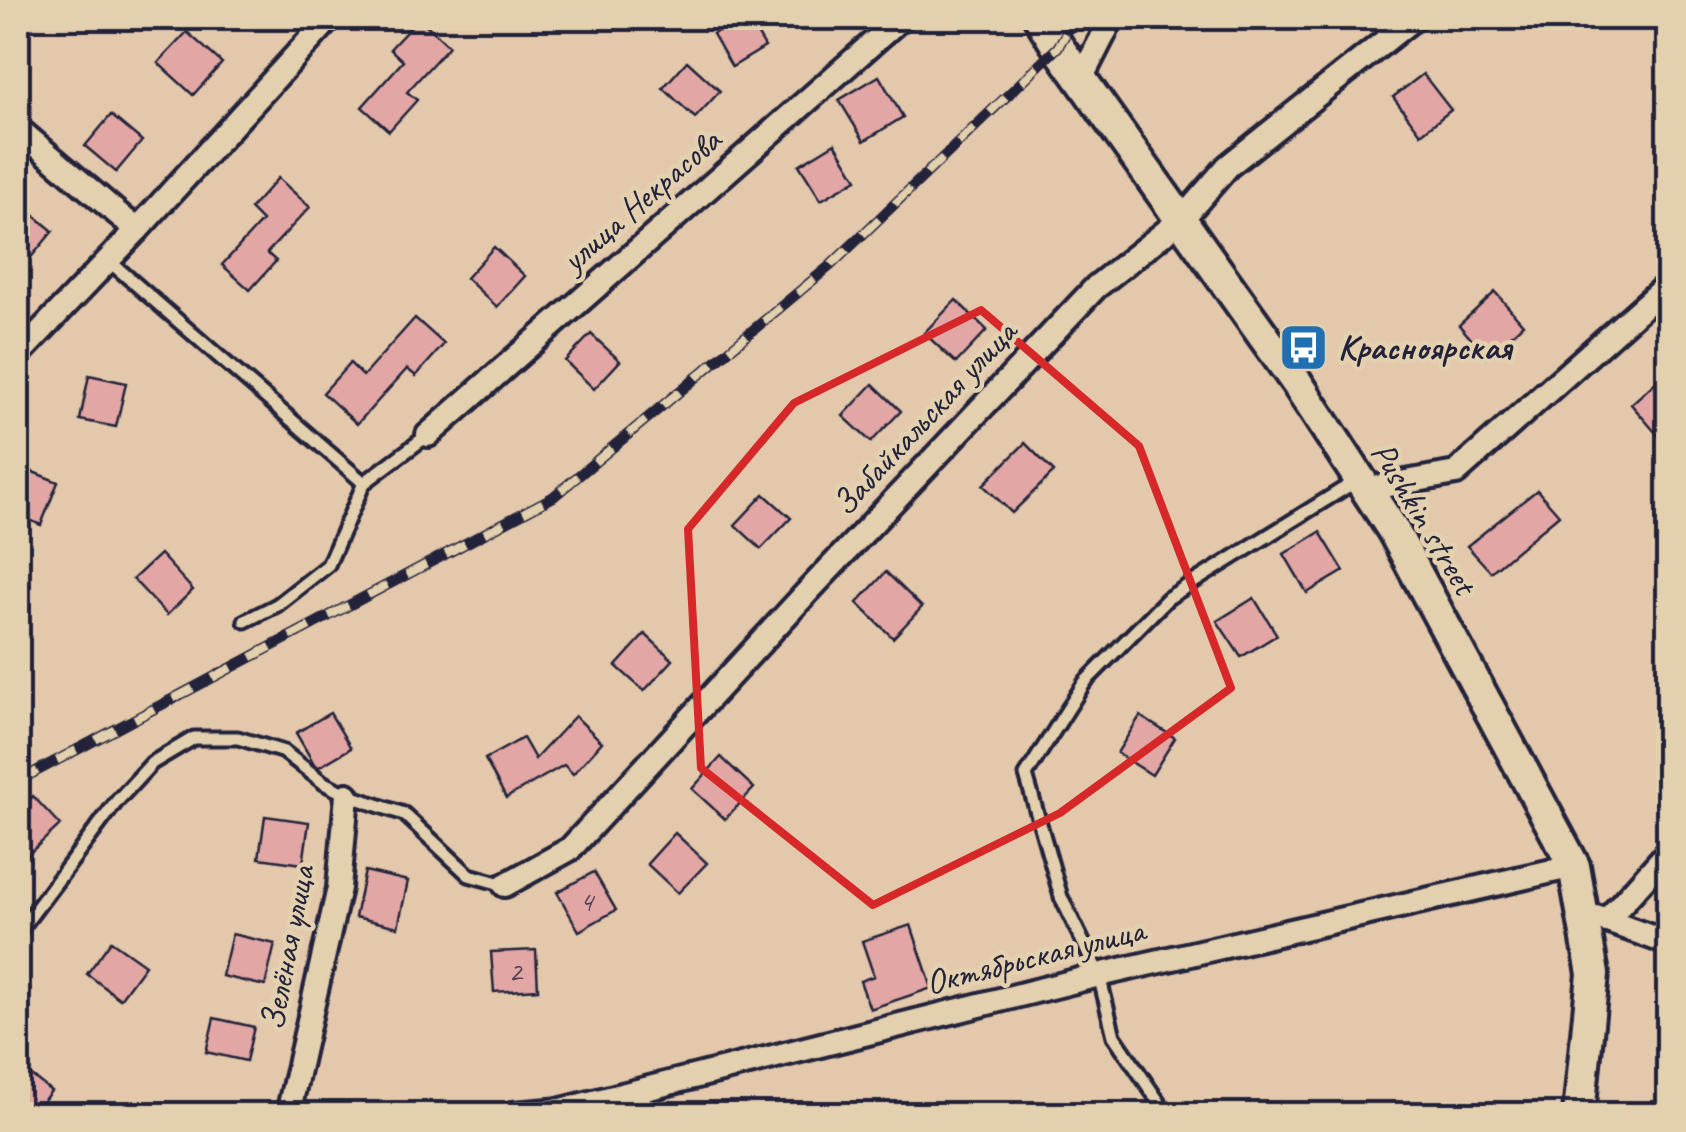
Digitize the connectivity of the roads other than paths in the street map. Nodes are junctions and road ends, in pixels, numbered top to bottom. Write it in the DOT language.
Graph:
graph roads {
  1 [pos="330,18"];
  2 [pos="901,18"];
  3 [pos="1040,18"];
  4 [pos="1112,18"];
  5 [pos="1414,18"];
  6 [pos="1081,79"];
  7 [pos="18,129"];
  8 [pos="1182,219"];
  9 [pos="137,230"];
  10 [pos="108,260"];
  11 [pos="1668,284"];
  12 [pos="18,355"];
  13 [pos="428,435"];
  14 [pos="364,483"];
  15 [pos="1364,484"];
  16 [pos="244,621"];
  17 [pos="348,795"];
  18 [pos="1668,852"];
  19 [pos="1574,866"];
  20 [pos="505,885"];
  21 [pos="1594,916"];
  22 [pos="18,934"];
  23 [pos="1668,943"];
  24 [pos="1099,975"];
  25 [pos="288,1114"];
  26 [pos="513,1114"];
  27 [pos="1167,1114"];
  28 [pos="1578,1114"];
  1 -- 9 [label="street"];
  2 -- 13 [label="street, улица Некрасова"];
  3 -- 6 [label="street, Pushkin street"];
  4 -- 6 [label="street"];
  5 -- 8 [label="street, Забайкальская улица"];
  6 -- 8 [label="street, Pushkin street"];
  7 -- 9 [label="street"];
  8 -- 15 [label="street, Pushkin street"];
  8 -- 20 [label="street, Забайкальская улица"];
  9 -- 10 [label="street"];
  10 -- 12 [label="street"];
  10 -- 14 [label="lane"];
  11 -- 15 [label="street"];
  13 -- 14 [label="lane"];
  14 -- 16 [label="lane"];
  15 -- 19 [label="street, Pushkin street"];
  15 -- 24 [label="lane"];
  17 -- 20 [label="lane"];
  17 -- 22 [label="lane"];
  17 -- 25 [label="street, Зелёная улица"];
  18 -- 21 [label="street"];
  19 -- 21 [label="street, Pushkin street"];
  19 -- 24 [label="street, Октябрьская улица"];
  21 -- 23 [label="street"];
  21 -- 28 [label="street, Pushkin street"];
  24 -- 26 [label="street, Октябрьская улица"];
  24 -- 27 [label="lane"];
}
